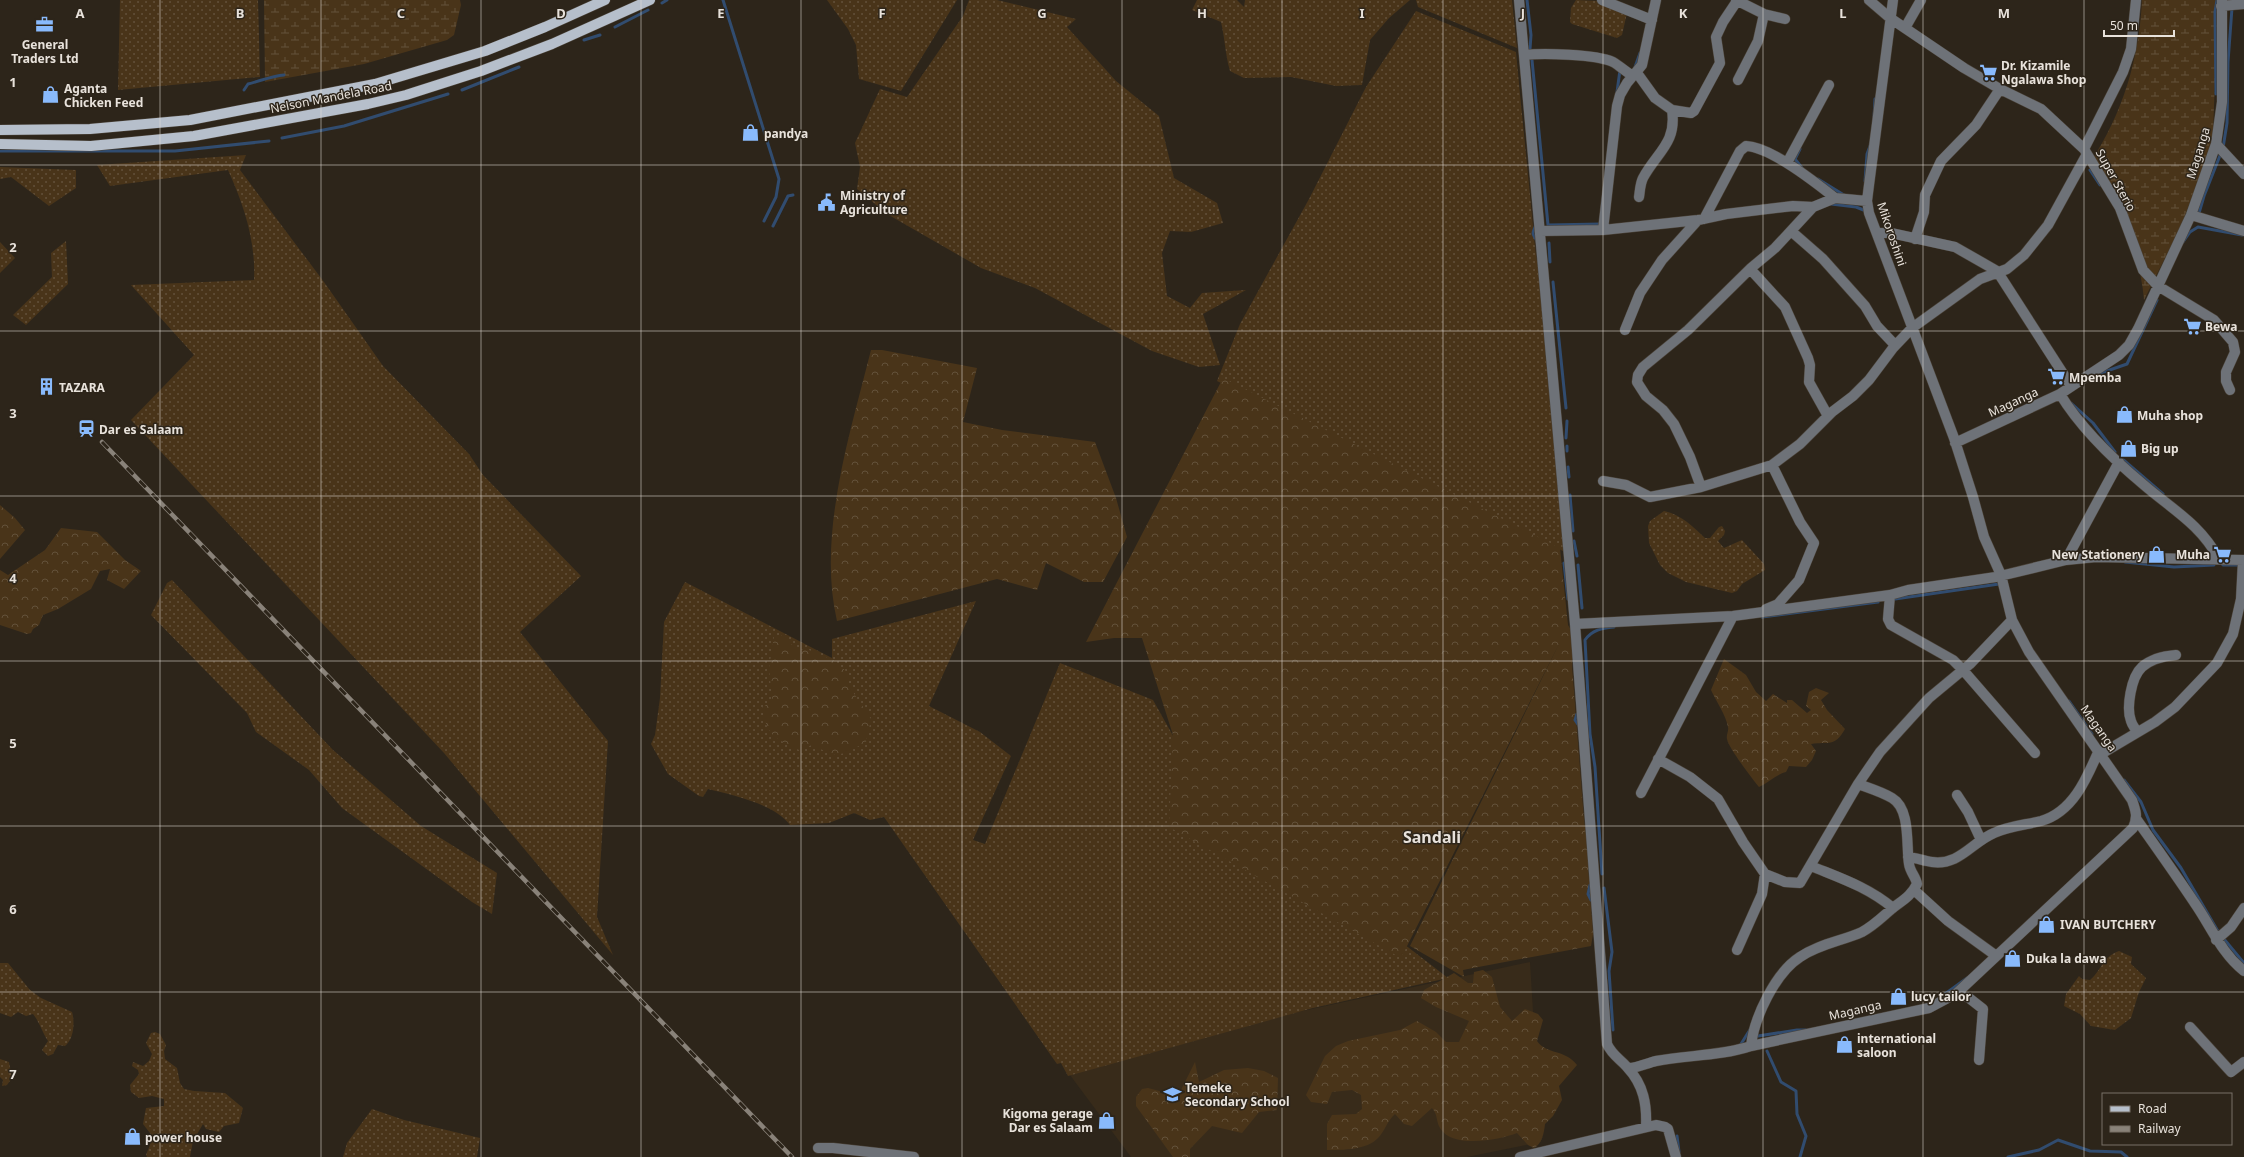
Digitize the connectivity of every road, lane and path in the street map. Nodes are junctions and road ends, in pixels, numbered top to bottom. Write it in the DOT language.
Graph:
graph roads {
  1 [pos="605,0"];
  2 [pos="650,0"];
  3 [pos="1519,0"];
  4 [pos="1602,0"];
  5 [pos="1656,0"];
  6 [pos="1736,0"];
  7 [pos="1869,0"];
  8 [pos="1893,0"];
  9 [pos="1921,0"];
  10 [pos="2136,0"];
  11 [pos="2222,3"];
  12 [pos="2244,4"];
  13 [pos="1764,14"];
  14 [pos="1890,18"];
  15 [pos="1784,19"];
  16 [pos="1652,20"];
  17 [pos="1905,28"];
  18 [pos="1524,56"];
  19 [pos="1635,75"];
  20 [pos="1738,80"];
  21 [pos="1829,85"];
  22 [pos="2000,89"];
  23 [pos="1672,110"];
  24 [pos="0,130"];
  25 [pos="0,144"];
  26 [pos="2216,144"];
  27 [pos="2086,151"];
  28 [pos="1787,164"];
  29 [pos="2244,174"];
  30 [pos="1639,197"];
  31 [pos="1835,198"];
  32 [pos="1867,201"];
  33 [pos="1813,207"];
  34 [pos="2191,215"];
  35 [pos="1701,220"];
  36 [pos="1603,230"];
  37 [pos="1540,231"];
  38 [pos="1791,231"];
  39 [pos="2244,231"];
  40 [pos="1878,233"];
  41 [pos="1915,239"];
  42 [pos="1751,268"];
  43 [pos="1997,271"];
  44 [pos="2158,286"];
  45 [pos="1912,328"];
  46 [pos="1625,330"];
  47 [pos="1893,348"];
  48 [pos="2070,386"];
  49 [pos="2230,390"];
  50 [pos="2060,394"];
  51 [pos="1828,416"];
  52 [pos="1954,442"];
  53 [pos="2119,462"];
  54 [pos="1772,465"];
  55 [pos="1602,481"];
  56 [pos="1701,488"];
  57 [pos="2219,559"];
  58 [pos="2066,560"];
  59 [pos="2244,560"];
  60 [pos="2001,575"];
  61 [pos="1890,595"];
  62 [pos="1760,613"];
  63 [pos="1733,616"];
  64 [pos="2012,620"];
  65 [pos="1575,624"];
  66 [pos="2176,655"];
  67 [pos="1963,670"];
  68 [pos="2137,732"];
  69 [pos="2100,752"];
  70 [pos="2035,753"];
  71 [pos="1658,759"];
  72 [pos="1858,784"];
  73 [pos="1641,793"];
  74 [pos="1957,795"];
  75 [pos="2137,820"];
  76 [pos="1981,840"];
  77 [pos="1908,857"];
  78 [pos="1811,866"];
  79 [pos="1765,874"];
  80 [pos="1914,890"];
  81 [pos="1893,908"];
  82 [pos="2244,908"];
  83 [pos="2216,940"];
  84 [pos="1737,950"];
  85 [pos="1995,955"];
  86 [pos="2244,971"];
  87 [pos="1956,993"];
  88 [pos="2190,1027"];
  89 [pos="1750,1046"];
  90 [pos="1979,1060"];
  91 [pos="2244,1062"];
  92 [pos="1629,1068"];
  93 [pos="1646,1127"];
  94 [pos="818,1148"];
  95 [pos="914,1157"];
  96 [pos="1520,1157"];
  97 [pos="1676,1157"];
  1 -- 24 [label="main road, Nelson Mandela Road"];
  2 -- 25 [label="main road, Nelson Mandela Road"];
  3 -- 18 [label="street"];
  4 -- 16 [label="street"];
  5 -- 16 [label="street"];
  6 -- 13 [label="street"];
  6 -- 23 [label="street"];
  7 -- 14 [label="street, Super Sterio"];
  8 -- 14 [label="street, Mikoroshini"];
  9 -- 17 [label="street"];
  10 -- 27 [label="street"];
  11 -- 12 [label="street"];
  11 -- 26 [label="street, Maganga"];
  13 -- 15 [label="street"];
  13 -- 20 [label="street"];
  14 -- 17 [label="street, Super Sterio"];
  14 -- 32 [label="street, Mikoroshini"];
  16 -- 19 [label="street"];
  17 -- 22 [label="street, Super Sterio"];
  18 -- 19 [label="street"];
  18 -- 37 [label="street"];
  19 -- 23 [label="street"];
  19 -- 36 [label="street"];
  21 -- 28 [label="street"];
  22 -- 27 [label="street, Super Sterio"];
  22 -- 41 [label="street"];
  23 -- 30 [label="street"];
  26 -- 29 [label="street"];
  26 -- 34 [label="street, Maganga"];
  27 -- 43 [label="street"];
  27 -- 44 [label="street, Super Sterio"];
  28 -- 31 [label="street"];
  28 -- 35 [label="street"];
  31 -- 32 [label="street"];
  31 -- 33 [label="street"];
  32 -- 40 [label="street, Mikoroshini"];
  33 -- 35 [label="street"];
  33 -- 38 [label="street"];
  34 -- 39 [label="street"];
  34 -- 44 [label="street, Maganga"];
  35 -- 36 [label="street"];
  35 -- 46 [label="street"];
  36 -- 37 [label="street"];
  37 -- 65 [label="street"];
  38 -- 42 [label="street"];
  38 -- 47 [label="street"];
  40 -- 41 [label="street"];
  40 -- 45 [label="street, Mikoroshini"];
  41 -- 43 [label="street"];
  42 -- 51 [label="street"];
  42 -- 56 [label="street"];
  43 -- 45 [label="street"];
  43 -- 48 [label="street"];
  44 -- 48 [label="street, Maganga"];
  44 -- 49 [label="street, Super Sterio"];
  45 -- 47 [label="street"];
  45 -- 52 [label="street, Mikoroshini"];
  47 -- 51 [label="street"];
  48 -- 50 [label="street, Maganga"];
  50 -- 52 [label="street, Maganga"];
  50 -- 53 [label="street"];
  51 -- 54 [label="street"];
  52 -- 60 [label="street, Maganga"];
  53 -- 57 [label="street"];
  53 -- 58 [label="street"];
  54 -- 56 [label="street"];
  54 -- 62 [label="street"];
  55 -- 56 [label="street"];
  57 -- 58 [label="street"];
  57 -- 59 [label="street"];
  58 -- 60 [label="street"];
  59 -- 68 [label="street"];
  60 -- 61 [label="street"];
  60 -- 64 [label="street, Maganga"];
  61 -- 62 [label="street"];
  61 -- 67 [label="street"];
  62 -- 63 [label="street"];
  63 -- 65 [label="street"];
  63 -- 71 [label="street"];
  64 -- 67 [label="street"];
  64 -- 69 [label="street, Maganga"];
  65 -- 92 [label="street"];
  66 -- 68 [label="street"];
  67 -- 70 [label="street"];
  67 -- 72 [label="street"];
  68 -- 69 [label="street"];
  69 -- 75 [label="street, Maganga"];
  69 -- 76 [label="street"];
  71 -- 73 [label="street"];
  71 -- 79 [label="street"];
  72 -- 77 [label="street"];
  72 -- 78 [label="street"];
  74 -- 76 [label="street"];
  75 -- 83 [label="street, Maganga"];
  75 -- 85 [label="street, Maganga"];
  76 -- 77 [label="street"];
  77 -- 80 [label="street"];
  78 -- 79 [label="street"];
  78 -- 81 [label="street"];
  79 -- 84 [label="street"];
  80 -- 81 [label="street"];
  80 -- 85 [label="street"];
  81 -- 89 [label="street"];
  82 -- 83 [label="street"];
  83 -- 86 [label="street, Maganga"];
  85 -- 87 [label="street, Maganga"];
  87 -- 89 [label="street, Maganga"];
  87 -- 90 [label="street"];
  88 -- 91 [label="street"];
  89 -- 92 [label="street, Maganga"];
  92 -- 93 [label="street"];
  93 -- 96 [label="street"];
  93 -- 97 [label="street"];
  94 -- 95 [label="street"];
}
